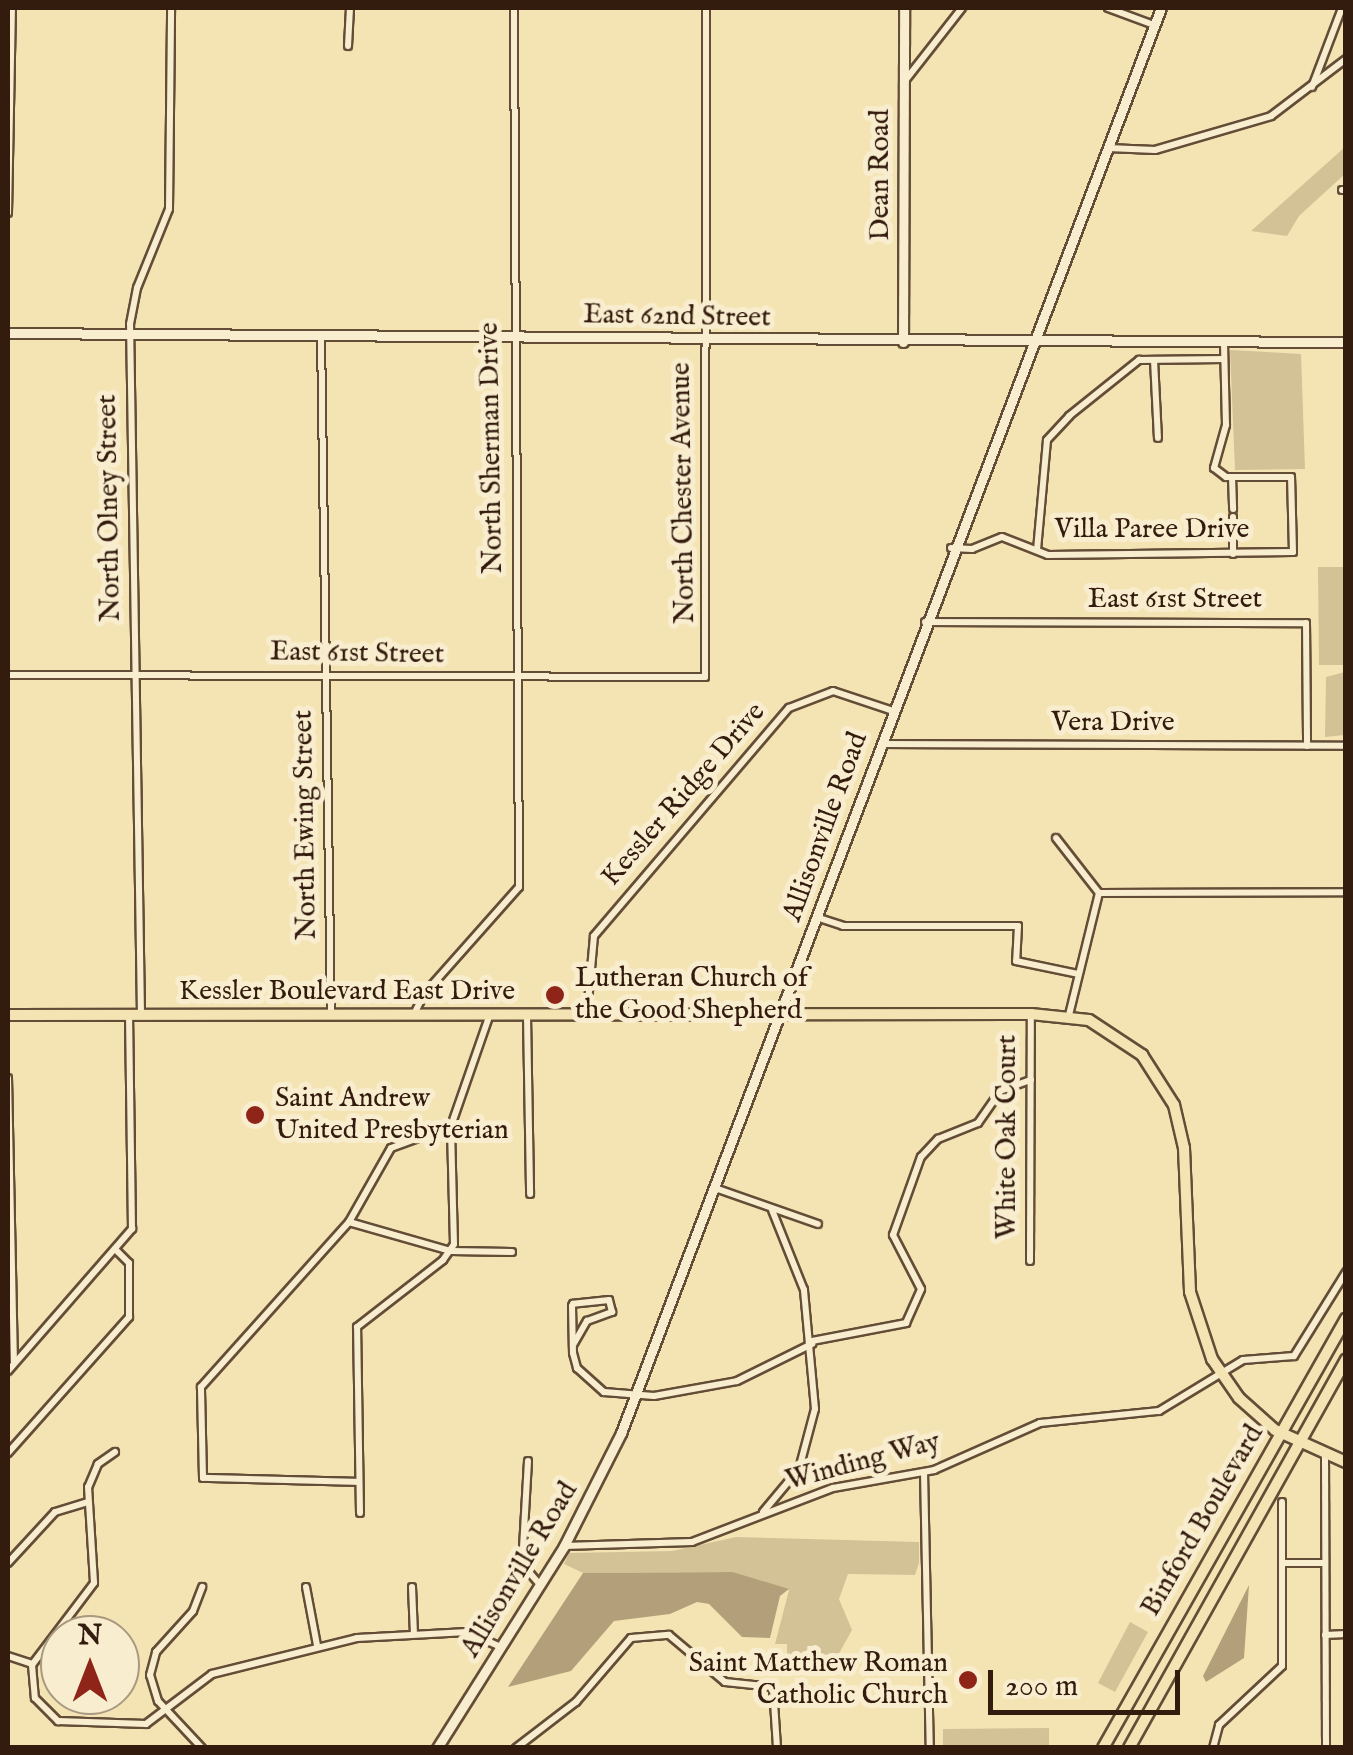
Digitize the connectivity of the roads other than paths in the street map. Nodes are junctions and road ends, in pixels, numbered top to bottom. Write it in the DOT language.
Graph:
graph roads {
  1 [pos="12,8"];
  2 [pos="170,8"];
  3 [pos="350,8"];
  4 [pos="514,8"];
  5 [pos="706,8"];
  6 [pos="904,8"];
  7 [pos="962,8"];
  8 [pos="1108,8"];
  9 [pos="1161,8"];
  10 [pos="1342,8"];
  11 [pos="1154,25"];
  12 [pos="348,46"];
  13 [pos="1346,58"];
  14 [pos="904,83"];
  15 [pos="1311,88"];
  16 [pos="1107,148"];
  17 [pos="8,212"];
  18 [pos="8,333"];
  19 [pos="130,333"];
  20 [pos="321,335"];
  21 [pos="513,337"];
  22 [pos="704,340"];
  23 [pos="1030,340"];
  24 [pos="904,342"];
  25 [pos="1224,342"];
  26 [pos="1346,342"];
  27 [pos="1224,359"];
  28 [pos="1154,360"];
  29 [pos="1158,438"];
  30 [pos="1232,477"];
  31 [pos="951,548"];
  32 [pos="1037,550"];
  33 [pos="1233,554"];
  34 [pos="925,622"];
  35 [pos="135,674"];
  36 [pos="8,675"];
  37 [pos="326,676"];
  38 [pos="705,677"];
  39 [pos="517,678"];
  40 [pos="893,711"];
  41 [pos="880,744"];
  42 [pos="1307,746"];
  43 [pos="1346,746"];
  44 [pos="1056,838"];
  45 [pos="1346,892"];
  46 [pos="1099,893"];
  47 [pos="816,917"];
  48 [pos="1078,974"];
  49 [pos="490,1014"];
  50 [pos="527,1014"];
  51 [pos="780,1014"];
  52 [pos="1031,1014"];
  53 [pos="8,1015"];
  54 [pos="135,1015"];
  55 [pos="332,1015"];
  56 [pos="413,1015"];
  57 [pos="587,1015"];
  58 [pos="1070,1015"];
  59 [pos="8,1078"];
  60 [pos="1031,1080"];
  61 [pos="451,1126"];
  62 [pos="715,1188"];
  63 [pos="530,1194"];
  64 [pos="772,1210"];
  65 [pos="349,1222"];
  66 [pos="818,1224"];
  67 [pos="115,1249"];
  68 [pos="451,1250"];
  69 [pos="512,1252"];
  70 [pos="1030,1261"];
  71 [pos="1346,1272"];
  72 [pos="1346,1319"];
  73 [pos="812,1343"];
  74 [pos="573,1345"];
  75 [pos="1346,1360"];
  76 [pos="14,1364"];
  77 [pos="8,1371"];
  78 [pos="1220,1372"];
  79 [pos="636,1396"];
  80 [pos="1279,1434"];
  81 [pos="1297,1444"];
  82 [pos="115,1452"];
  83 [pos="8,1453"];
  84 [pos="1325,1456"];
  85 [pos="528,1461"];
  86 [pos="1346,1462"];
  87 [pos="924,1472"];
  88 [pos="359,1482"];
  89 [pos="88,1502"];
  90 [pos="1282,1502"];
  91 [pos="360,1512"];
  92 [pos="758,1516"];
  93 [pos="564,1546"];
  94 [pos="1282,1562"];
  95 [pos="8,1563"];
  96 [pos="1324,1563"];
  97 [pos="540,1586"];
  98 [pos="202,1587"];
  99 [pos="412,1587"];
  100 [pos="306,1588"];
  101 [pos="414,1634"];
  102 [pos="1346,1634"];
  103 [pos="1325,1635"];
  104 [pos="317,1645"];
  105 [pos="501,1647"];
  106 [pos="8,1656"];
  107 [pos="33,1664"];
  108 [pos="167,1711"];
  109 [pos="202,1748"];
  110 [pos="437,1748"];
  111 [pos="516,1748"];
  112 [pos="778,1748"];
  113 [pos="930,1748"];
  114 [pos="1103,1748"];
  115 [pos="1129,1748"];
  116 [pos="1212,1748"];
  117 [pos="1326,1748"];
  1 -- 17 [label="street"];
  2 -- 19 [label="street, North Olney Street"];
  3 -- 12 [label="street"];
  4 -- 21 [label="street, North Sherman Drive"];
  5 -- 22 [label="street, North Chester Avenue"];
  6 -- 14 [label="main road, Dean Road"];
  7 -- 14 [label="street"];
  8 -- 11 [label="street"];
  9 -- 11 [label="main road, Allisonville Road"];
  10 -- 15 [label="street"];
  11 -- 16 [label="main road, Allisonville Road"];
  13 -- 15 [label="street"];
  14 -- 24 [label="main road, Dean Road"];
  15 -- 16 [label="street"];
  16 -- 23 [label="main road, Allisonville Road"];
  18 -- 19 [label="main road, East 62nd Street"];
  19 -- 20 [label="main road, East 62nd Street"];
  19 -- 35 [label="street, North Olney Street"];
  20 -- 21 [label="main road, East 62nd Street"];
  20 -- 37 [label="street, North Ewing Street"];
  21 -- 22 [label="main road, East 62nd Street"];
  21 -- 39 [label="street, North Sherman Drive"];
  22 -- 24 [label="main road, East 62nd Street"];
  22 -- 38 [label="street, North Chester Avenue"];
  23 -- 24 [label="main road, East 62nd Street"];
  23 -- 25 [label="main road, East 62nd Street"];
  23 -- 31 [label="main road, Allisonville Road"];
  25 -- 26 [label="main road, East 62nd Street"];
  25 -- 27 [label="street"];
  27 -- 28 [label="street"];
  27 -- 30 [label="street"];
  28 -- 29 [label="street"];
  28 -- 32 [label="street"];
  30 -- 33 [label="street"];
  30 -- 33 [label="street, Villa Paree Drive"];
  31 -- 32 [label="street, Villa Paree Drive"];
  31 -- 34 [label="main road, Allisonville Road"];
  32 -- 33 [label="street, Villa Paree Drive"];
  34 -- 40 [label="main road, Allisonville Road"];
  34 -- 42 [label="street, East 61st Street"];
  35 -- 36 [label="street, East 61st Street"];
  35 -- 37 [label="street, East 61st Street"];
  35 -- 54 [label="street, North Olney Street"];
  37 -- 39 [label="street, East 61st Street"];
  37 -- 55 [label="street, North Ewing Street"];
  38 -- 39 [label="street, East 61st Street"];
  39 -- 56 [label="street, North Sherman Drive"];
  40 -- 41 [label="main road, Allisonville Road"];
  40 -- 57 [label="street, Kessler Ridge Drive"];
  41 -- 42 [label="street, Vera Drive"];
  41 -- 47 [label="main road, Allisonville Road"];
  42 -- 43 [label="street, Vera Drive"];
  44 -- 46 [label="street"];
  45 -- 46 [label="street"];
  46 -- 48 [label="street"];
  47 -- 48 [label="street"];
  47 -- 51 [label="main road, Allisonville Road"];
  48 -- 58 [label="street"];
  49 -- 50 [label="main road, Kessler Boulevard East Drive"];
  49 -- 56 [label="main road, Kessler Boulevard East Drive"];
  49 -- 61 [label="street"];
  50 -- 57 [label="main road, Kessler Boulevard East Drive"];
  50 -- 63 [label="street"];
  51 -- 52 [label="main road, Kessler Boulevard East Drive"];
  51 -- 57 [label="main road, Kessler Boulevard East Drive"];
  51 -- 62 [label="main road, Allisonville Road"];
  52 -- 58 [label="main road, Kessler Boulevard East Drive"];
  52 -- 60 [label="street, White Oak Court"];
  53 -- 54 [label="main road, Kessler Boulevard East Drive"];
  54 -- 55 [label="main road, Kessler Boulevard East Drive"];
  54 -- 67 [label="street, North Olney Street"];
  55 -- 56 [label="main road, Kessler Boulevard East Drive"];
  58 -- 78 [label="main road, Kessler Boulevard East Drive"];
  59 -- 76 [label="street"];
  60 -- 70 [label="street, White Oak Court"];
  60 -- 73 [label="street"];
  61 -- 65 [label="street"];
  61 -- 68 [label="street"];
  62 -- 64 [label="street"];
  62 -- 79 [label="main road, Allisonville Road"];
  64 -- 66 [label="street"];
  64 -- 73 [label="street"];
  65 -- 68 [label="street"];
  65 -- 88 [label="street"];
  67 -- 76 [label="street"];
  67 -- 83 [label="street"];
  68 -- 69 [label="street"];
  68 -- 88 [label="street"];
  71 -- 78 [label="street, Winding Way"];
  72 -- 80 [label="main road, Binford Boulevard"];
  73 -- 79 [label="street"];
  73 -- 92 [label="street"];
  74 -- 74 [label="street"];
  74 -- 79 [label="street"];
  75 -- 81 [label="main road, Binford Boulevard"];
  76 -- 77 [label="street"];
  78 -- 80 [label="main road, Kessler Boulevard East Drive"];
  78 -- 87 [label="street, Winding Way"];
  79 -- 93 [label="main road, Allisonville Road"];
  80 -- 81 [label="main road, Kessler Boulevard East Drive"];
  80 -- 114 [label="main road, Binford Boulevard"];
  81 -- 84 [label="main road, Kessler Boulevard East Drive"];
  81 -- 115 [label="main road, Binford Boulevard"];
  82 -- 89 [label="street"];
  84 -- 86 [label="main road, Kessler Boulevard East Drive"];
  84 -- 96 [label="street"];
  85 -- 97 [label="street"];
  87 -- 92 [label="street, Winding Way"];
  87 -- 113 [label="street"];
  88 -- 91 [label="street"];
  89 -- 95 [label="street"];
  89 -- 107 [label="street"];
  90 -- 94 [label="street"];
  92 -- 93 [label="street, Winding Way"];
  93 -- 97 [label="main road, Allisonville Road"];
  94 -- 96 [label="street"];
  94 -- 116 [label="street"];
  96 -- 103 [label="street"];
  97 -- 105 [label="main road, Allisonville Road"];
  98 -- 108 [label="street"];
  99 -- 101 [label="street"];
  100 -- 104 [label="street"];
  101 -- 104 [label="street"];
  101 -- 105 [label="street"];
  102 -- 103 [label="street"];
  103 -- 117 [label="street"];
  104 -- 108 [label="street"];
  105 -- 110 [label="main road, Allisonville Road"];
  106 -- 107 [label="street"];
  107 -- 108 [label="street"];
  108 -- 109 [label="street"];
  111 -- 112 [label="street"];
}
